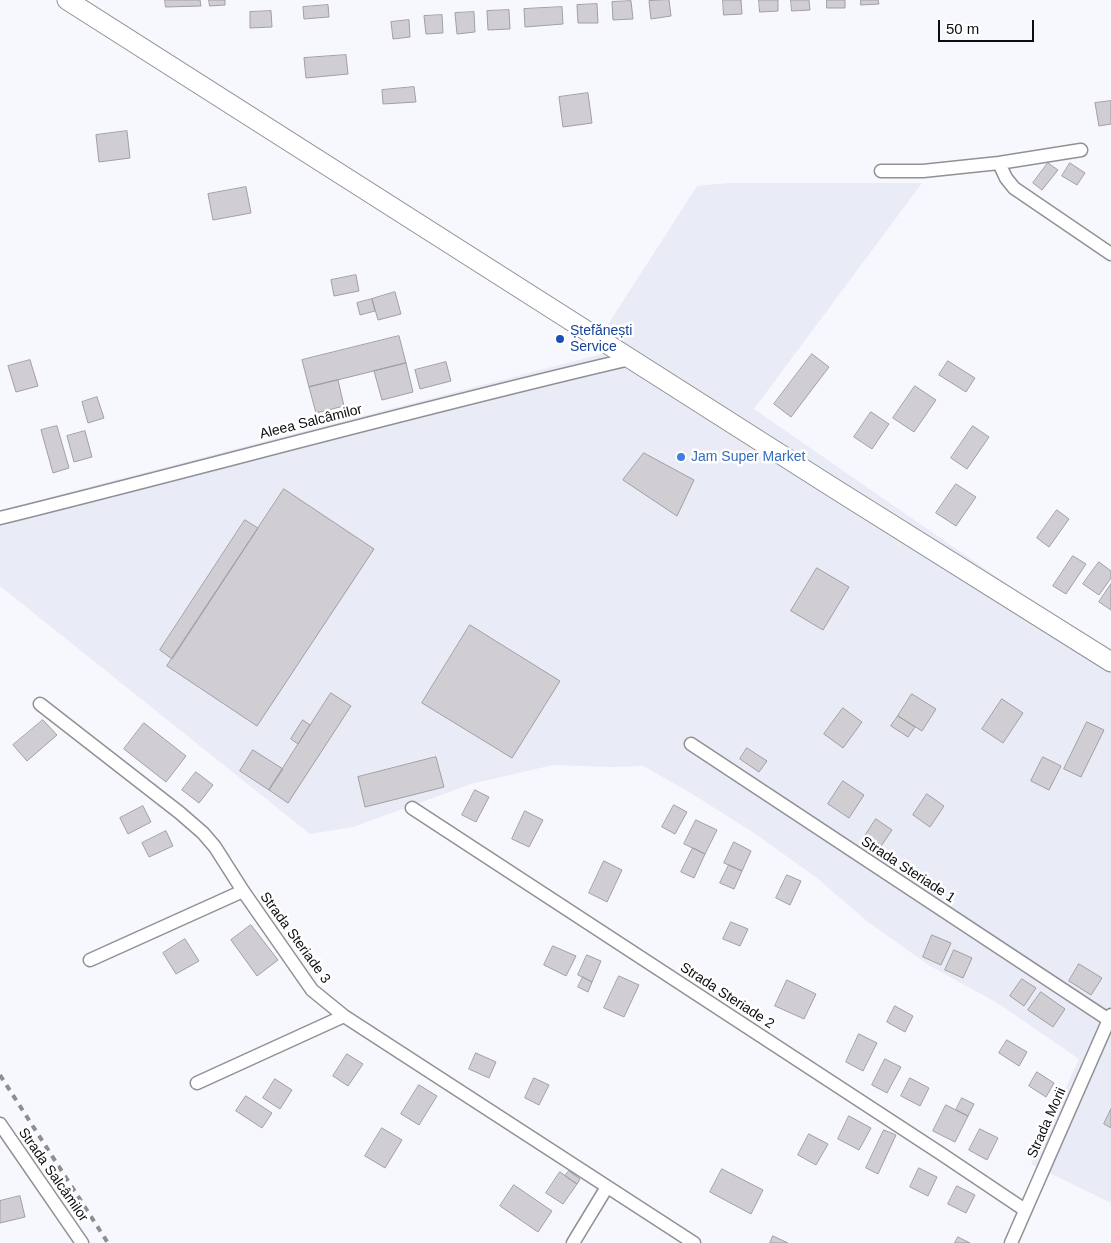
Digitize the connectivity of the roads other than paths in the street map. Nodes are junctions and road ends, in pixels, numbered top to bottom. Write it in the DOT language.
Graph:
graph roads {
  1 [pos="66,0"];
  2 [pos="1081,150"];
  3 [pos="999,163"];
  4 [pos="881,171"];
  5 [pos="1111,254"];
  6 [pos="630,359"];
  7 [pos="0,518"];
  8 [pos="1111,662"];
  9 [pos="40,704"];
  10 [pos="691,744"];
  11 [pos="412,808"];
  12 [pos="243,891"];
  13 [pos="90,960"];
  14 [pos="344,1016"];
  15 [pos="1110,1018"];
  16 [pos="197,1083"];
  17 [pos="0,1124"];
  18 [pos="607,1187"];
  19 [pos="1025,1210"];
  20 [pos="82,1243"];
  21 [pos="573,1243"];
  22 [pos="694,1243"];
  23 [pos="1010,1243"];
  1 -- 6 [label="main road"];
  2 -- 3 [label="street"];
  3 -- 4 [label="street"];
  3 -- 5 [label="street"];
  6 -- 7 [label="street, Aleea Salcâmilor"];
  6 -- 8 [label="main road"];
  9 -- 12 [label="street, Strada Steriade 3"];
  10 -- 15 [label="street, Strada Steriade 1"];
  11 -- 19 [label="street, Strada Steriade 2"];
  12 -- 13 [label="street"];
  12 -- 14 [label="street, Strada Steriade 3"];
  14 -- 16 [label="street"];
  14 -- 18 [label="street, Strada Steriade 3"];
  15 -- 19 [label="street, Strada Morii"];
  17 -- 20 [label="street, Strada Salcâmilor"];
  18 -- 21 [label="street"];
  18 -- 22 [label="street, Strada Steriade 3"];
  19 -- 23 [label="street, Strada Morii"];
}
